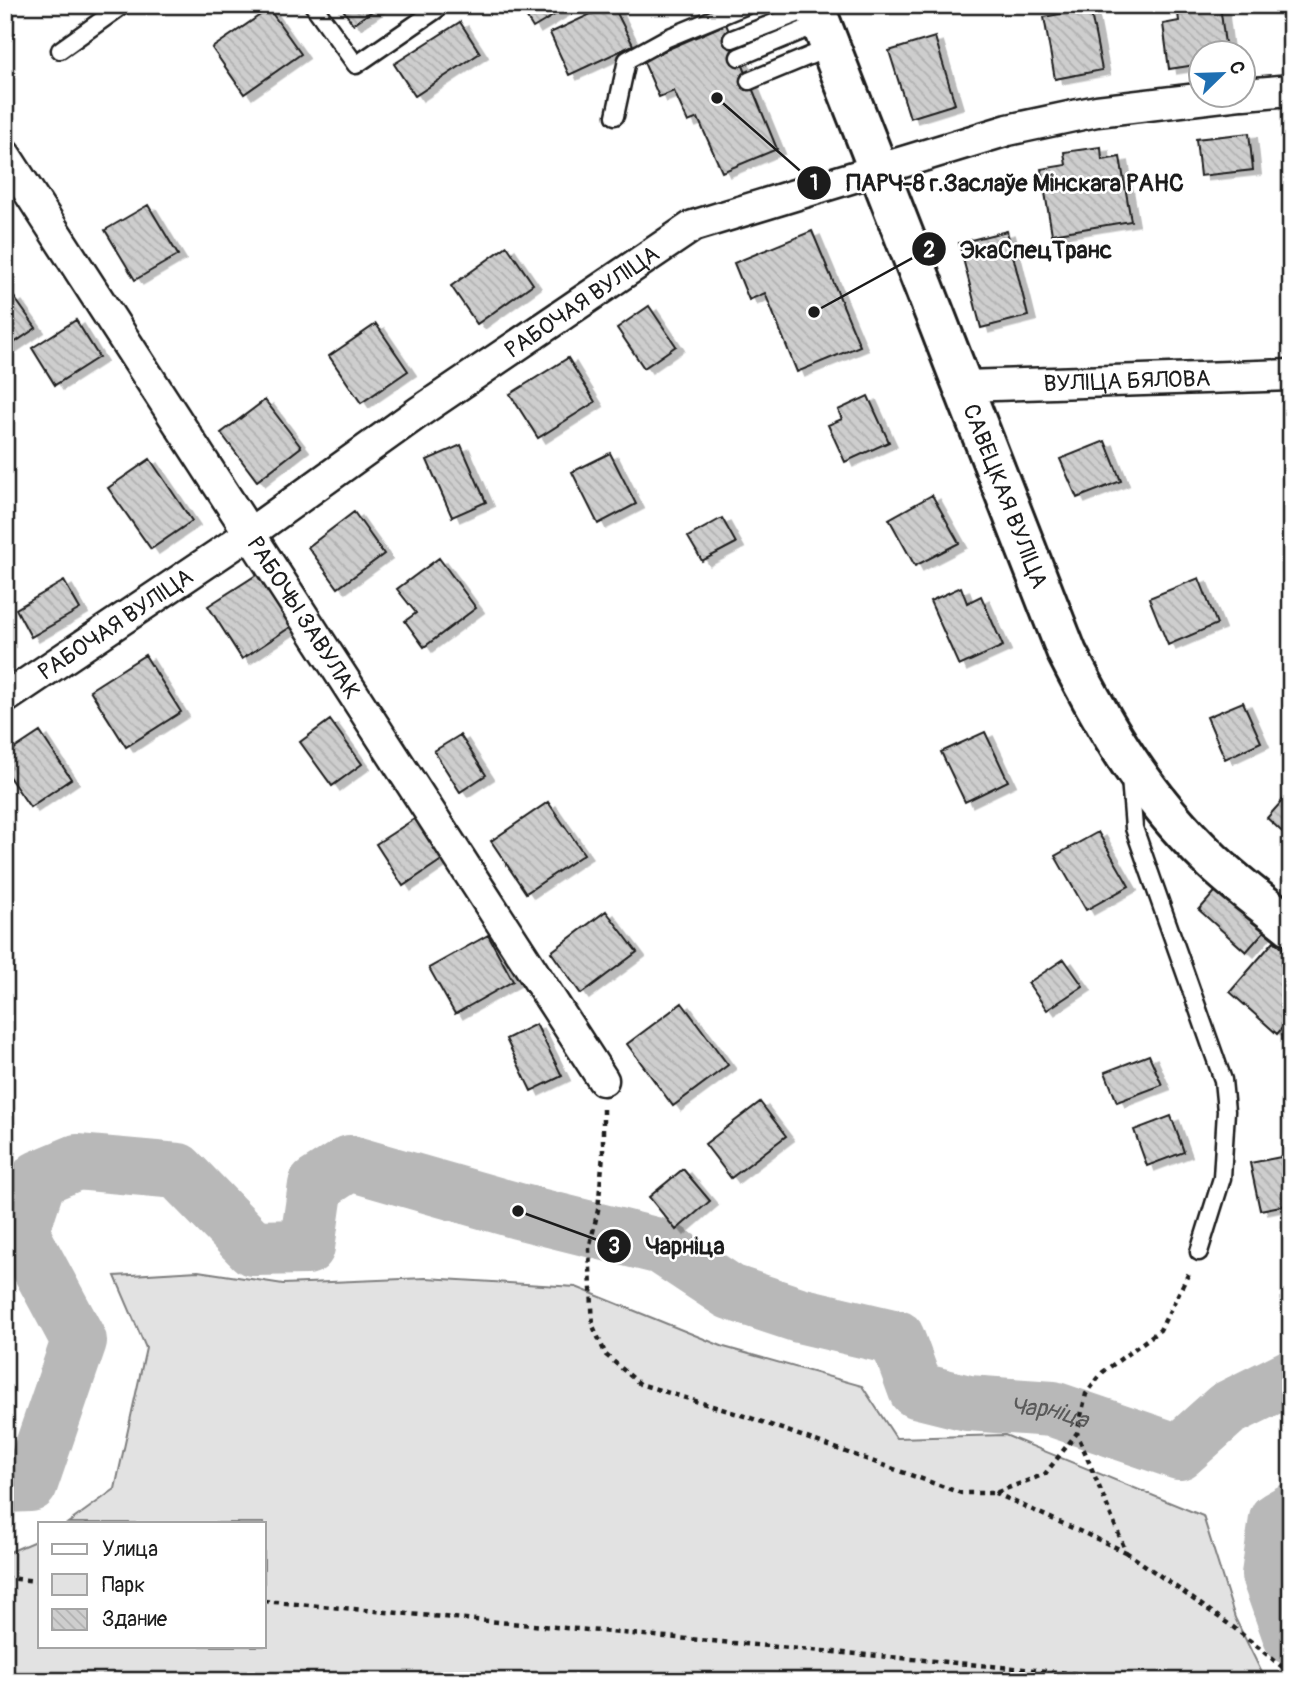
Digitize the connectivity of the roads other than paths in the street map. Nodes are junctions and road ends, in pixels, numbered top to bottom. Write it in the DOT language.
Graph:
graph roads {
  1 [pos="123,5"];
  2 [pos="313,5"];
  3 [pos="747,5"];
  4 [pos="436,10"];
  5 [pos="820,21"];
  6 [pos="732,38"];
  7 [pos="60,50"];
  8 [pos="739,57"];
  9 [pos="749,81"];
  10 [pos="1291,90"];
  11 [pos="1258,93"];
  12 [pos="1188,100"];
  13 [pos="615,116"];
  14 [pos="5,155"];
  15 [pos="877,168"];
  16 [pos="1291,375"];
  17 [pos="964,386"];
  18 [pos="249,534"];
  19 [pos="5,698"];
  20 [pos="1127,762"];
  21 [pos="1291,926"];
  22 [pos="603,1080"];
  23 [pos="1199,1252"];
  1 -- 7 [label="lane"];
  2 -- 4 [label="lane"];
  3 -- 13 [label="lane"];
  5 -- 6 [label="lane"];
  5 -- 8 [label="lane"];
  5 -- 9 [label="lane"];
  5 -- 15 [label="main road, САВЕЦКАЯ ВУЛІЦА"];
  10 -- 11 [label="street, РАБОЧАЯ ВУЛІЦА"];
  12 -- 15 [label="street, РАБОЧАЯ ВУЛІЦА"];
  14 -- 18 [label="street, РАБОЧЫ ЗАВУЛАК"];
  15 -- 17 [label="main road, САВЕЦКАЯ ВУЛІЦА"];
  15 -- 18 [label="street, РАБОЧАЯ ВУЛІЦА"];
  16 -- 17 [label="street, ВУЛІЦА БЯЛОВА"];
  17 -- 20 [label="main road, САВЕЦКАЯ ВУЛІЦА"];
  18 -- 19 [label="street, РАБОЧАЯ ВУЛІЦА"];
  18 -- 22 [label="street, РАБОЧЫ ЗАВУЛАК"];
  20 -- 21 [label="main road, САВЕЦКАЯ ВУЛІЦА"];
  20 -- 23 [label="lane"];
}
